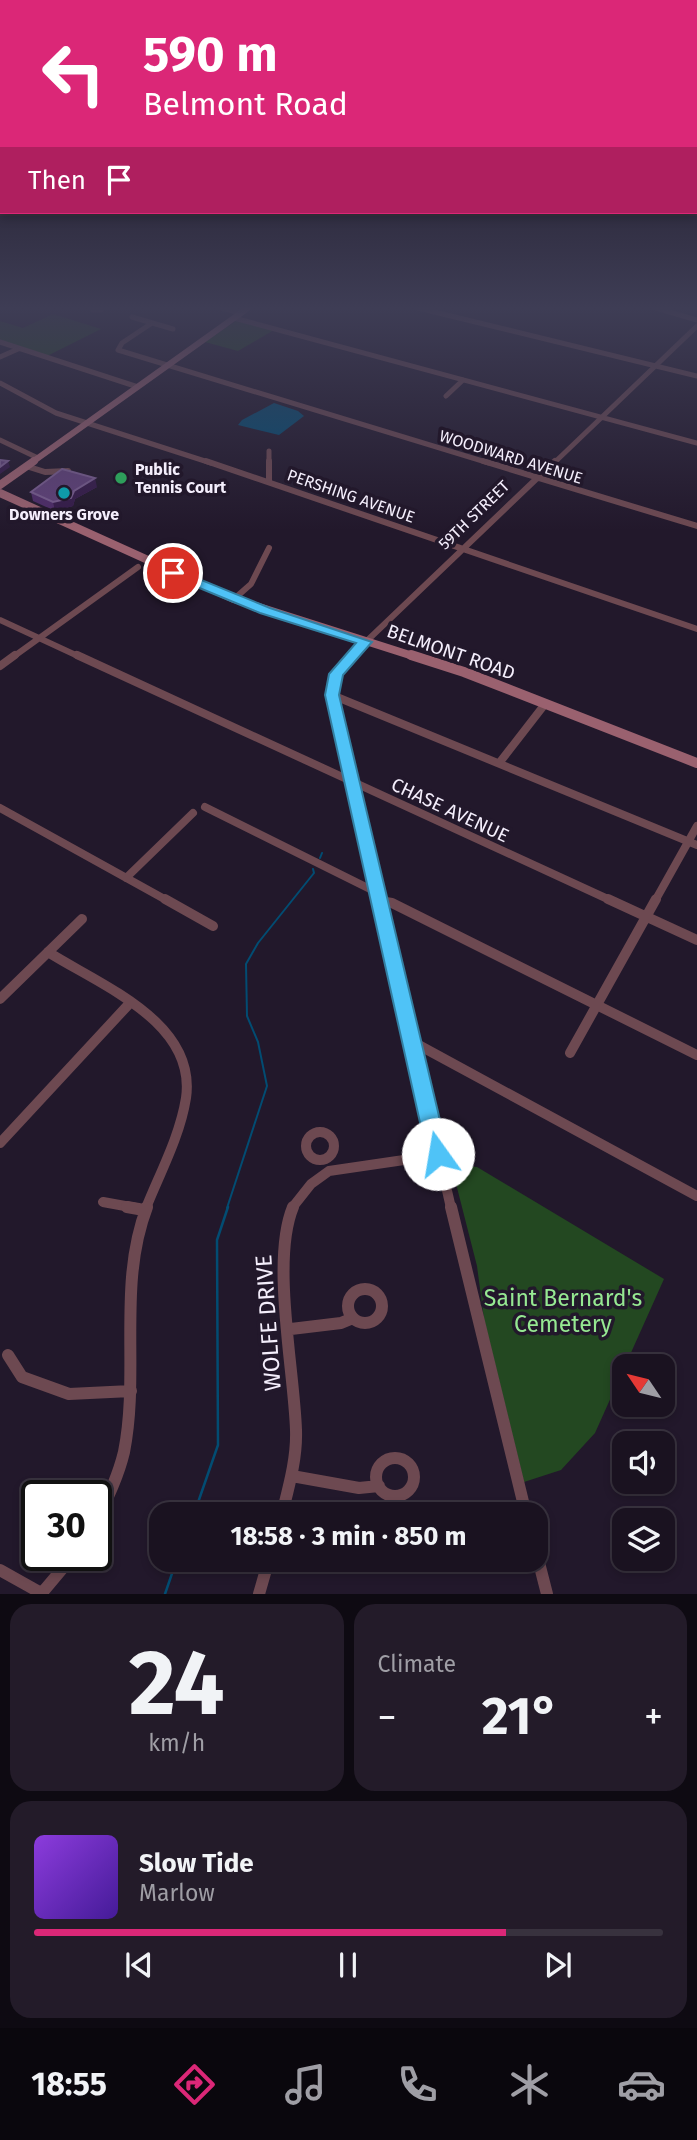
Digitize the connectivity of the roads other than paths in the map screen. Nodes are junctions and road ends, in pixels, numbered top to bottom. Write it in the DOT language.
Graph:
graph roads {
  1 [pos="123,382"];
  2 [pos="144,382"];
  3 [pos="221,382"];
  4 [pos="460,382"];
  5 [pos="472,382"];
  6 [pos="636,382"];
  7 [pos="0,383"];
  8 [pos="138,387"];
  9 [pos="446,396"];
  10 [pos="600,416"];
  11 [pos="88,422"];
  12 [pos="0,440"];
  13 [pos="697,443"];
  14 [pos="269,451"];
  15 [pos="38,458"];
  16 [pos="26,467"];
  17 [pos="69,471"];
  18 [pos="535,477"];
  19 [pos="269,482"];
  20 [pos="0,485"];
  21 [pos="0,493"];
  22 [pos="697,526"];
  23 [pos="269,548"];
  24 [pos="461,549"];
  25 [pos="138,567"];
  26 [pos="234,599"];
  27 [pos="0,620"];
  28 [pos="697,629"];
  29 [pos="38,638"];
  30 [pos="365,642"];
  31 [pos="0,666"];
  32 [pos="332,695"];
  33 [pos="545,704"];
  34 [pos="500,762"];
  35 [pos="697,763"];
  36 [pos="352,783"];
  37 [pos="205,807"];
  38 [pos="0,808"];
  39 [pos="193,813"];
  40 [pos="697,826"];
  41 [pos="692,843"];
  42 [pos="126,878"];
  43 [pos="379,897"];
  44 [pos="645,917"];
  45 [pos="82,919"];
  46 [pos="213,926"];
  47 [pos="697,940"];
  48 [pos="48,952"];
  49 [pos="0,999"];
  50 [pos="129,1004"];
  51 [pos="597,1005"];
  52 [pos="413,1042"];
  53 [pos="570,1053"];
  54 [pos="697,1055"];
  55 [pos="0,1143"];
  56 [pos="438,1154"];
  57 [pos="325,1159"];
  58 [pos="329,1171"];
  59 [pos="697,1196"];
  60 [pos="103,1202"];
  61 [pos="144,1210"];
  62 [pos="353,1318"];
  63 [pos="291,1329"];
  64 [pos="8,1355"];
  65 [pos="131,1391"];
  66 [pos="292,1476"];
  67 [pos="379,1486"];
  68 [pos="112,1494"];
  69 [pos="285,1502"];
  70 [pos="523,1502"];
  71 [pos="0,1570"];
  72 [pos="60,1571"];
  73 [pos="265,1572"];
  74 [pos="541,1572"];
  75 [pos="41,1594"];
  76 [pos="259,1594"];
  77 [pos="547,1594"];
  1 -- 8 [label="street"];
  2 -- 8 [label="main road"];
  3 -- 18 [label="street, WOODWARD AVENUE"];
  4 -- 9 [label="street"];
  5 -- 10 [label="street"];
  6 -- 10 [label="street, 59TH STREET"];
  7 -- 11 [label="street, PERSHING AVENUE"];
  8 -- 11 [label="main road"];
  10 -- 13 [label="street"];
  10 -- 18 [label="street, 59TH STREET"];
  11 -- 15 [label="main road"];
  11 -- 19 [label="street, PERSHING AVENUE"];
  12 -- 15 [label="street"];
  14 -- 19 [label="street"];
  15 -- 16 [label="main road"];
  16 -- 17 [label="street"];
  16 -- 20 [label="main road"];
  18 -- 22 [label="street, WOODWARD AVENUE"];
  18 -- 24 [label="street, 59TH STREET"];
  19 -- 24 [label="street, PERSHING AVENUE"];
  21 -- 26 [label="main road, BELMONT ROAD"];
  23 -- 26 [label="street"];
  24 -- 28 [label="street, PERSHING AVENUE"];
  24 -- 30 [label="street, 59TH STREET"];
  25 -- 29 [label="street"];
  26 -- 30 [label="main road, BELMONT ROAD"];
  27 -- 29 [label="street, CHASE AVENUE"];
  29 -- 31 [label="street"];
  29 -- 36 [label="street, CHASE AVENUE"];
  30 -- 32 [label="street, 59TH STREET"];
  30 -- 33 [label="main road, BELMONT ROAD"];
  32 -- 34 [label="street"];
  32 -- 36 [label="street"];
  33 -- 34 [label="street"];
  33 -- 35 [label="main road, BELMONT ROAD"];
  34 -- 41 [label="street"];
  36 -- 43 [label="street"];
  36 -- 44 [label="street, CHASE AVENUE"];
  37 -- 43 [label="street"];
  38 -- 42 [label="street"];
  39 -- 42 [label="street"];
  40 -- 41 [label="street"];
  41 -- 44 [label="street"];
  42 -- 46 [label="street"];
  43 -- 51 [label="street"];
  43 -- 52 [label="street"];
  44 -- 47 [label="street, CHASE AVENUE"];
  44 -- 51 [label="street"];
  45 -- 48 [label="street"];
  48 -- 49 [label="street"];
  48 -- 50 [label="street"];
  50 -- 55 [label="street"];
  50 -- 61 [label="street"];
  51 -- 53 [label="street"];
  51 -- 54 [label="street"];
  52 -- 56 [label="street"];
  52 -- 59 [label="street"];
  56 -- 58 [label="street"];
  56 -- 70 [label="street"];
  57 -- 58 [label="street"];
  58 -- 63 [label="street, WOLFE DRIVE"];
  60 -- 61 [label="street"];
  61 -- 65 [label="street"];
  62 -- 63 [label="street"];
  63 -- 66 [label="street, WOLFE DRIVE"];
  64 -- 65 [label="street"];
  65 -- 68 [label="street"];
  66 -- 67 [label="street"];
  66 -- 69 [label="street, WOLFE DRIVE"];
  71 -- 75 [label="street"];
  72 -- 75 [label="street"];
  73 -- 76 [label="street"];
  74 -- 77 [label="street"];
}
